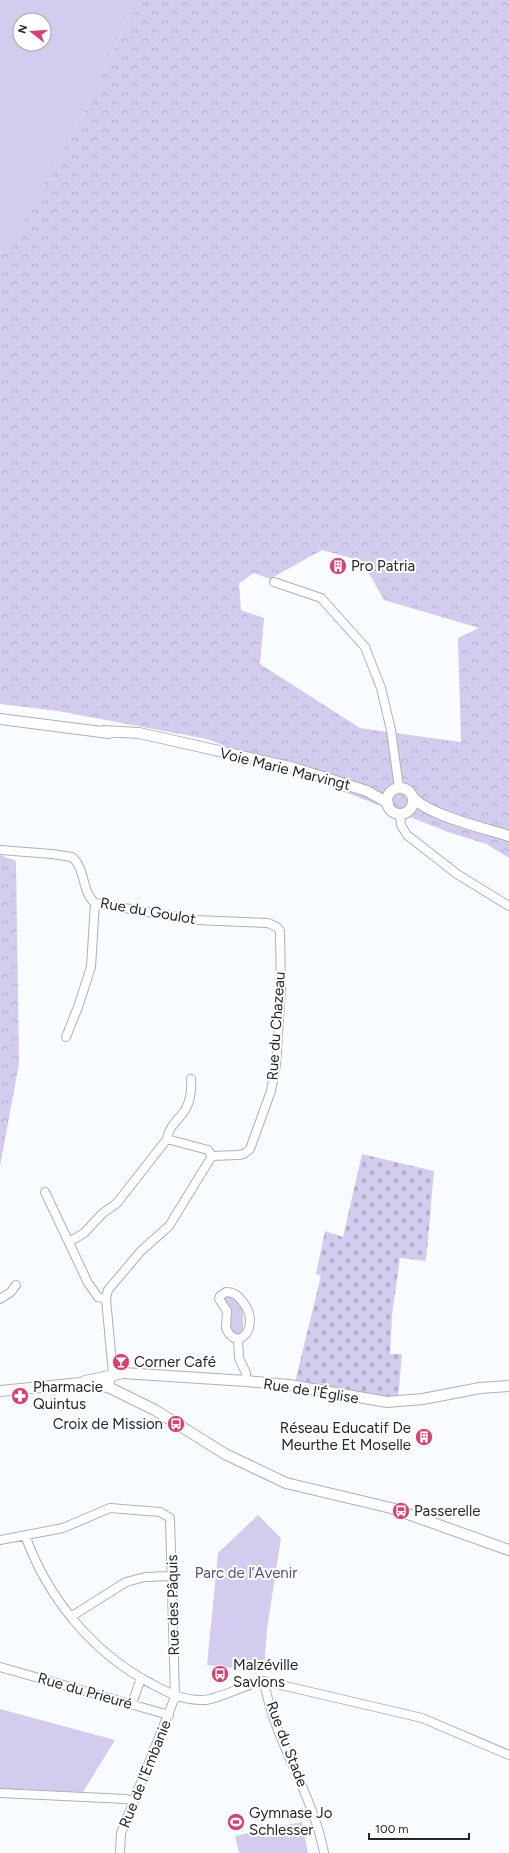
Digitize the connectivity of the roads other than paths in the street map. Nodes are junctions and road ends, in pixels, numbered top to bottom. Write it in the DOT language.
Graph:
graph roads {
  1 [pos="274,582"];
  2 [pos="0,719"];
  3 [pos="395,790"];
  4 [pos="367,791"];
  5 [pos="412,796"];
  6 [pos="388,803"];
  7 [pos="404,812"];
  8 [pos="435,812"];
  9 [pos="509,836"];
  10 [pos="0,850"];
  11 [pos="95,903"];
  12 [pos="509,906"];
  13 [pos="277,927"];
  14 [pos="66,1037"];
  15 [pos="191,1079"];
  16 [pos="166,1139"];
  17 [pos="212,1156"];
  18 [pos="44,1192"];
  19 [pos="69,1242"];
  20 [pos="16,1285"];
  21 [pos="0,1299"];
  22 [pos="106,1299"];
  23 [pos="238,1339"];
  24 [pos="113,1374"];
  25 [pos="246,1381"];
  26 [pos="81,1383"];
  27 [pos="509,1386"];
  28 [pos="108,1388"];
  29 [pos="0,1391"];
  30 [pos="25,1535"];
  31 [pos="0,1540"];
  32 [pos="509,1550"];
  33 [pos="172,1576"];
  34 [pos="72,1616"];
  35 [pos="0,1667"];
  36 [pos="141,1678"];
  37 [pos="264,1681"];
  38 [pos="175,1697"];
  39 [pos="132,1704"];
  40 [pos="169,1715"];
  41 [pos="509,1755"];
  42 [pos="0,1793"];
  43 [pos="133,1801"];
  44 [pos="120,1853"];
  45 [pos="324,1853"];
  1 -- 3 [label="street"];
  2 -- 4 [label="main road, Voie Marie Marvingt"];
  3 -- 4 [label="main road, Voie Marie Marvingt"];
  3 -- 5 [label="main road"];
  3 -- 6 [label="main road"];
  4 -- 6 [label="main road, Voie Marie Marvingt"];
  5 -- 7 [label="main road"];
  5 -- 8 [label="main road"];
  6 -- 7 [label="main road"];
  7 -- 8 [label="main road"];
  7 -- 12 [label="street"];
  8 -- 9 [label="main road"];
  10 -- 11 [label="street, Rue du Goulot"];
  11 -- 13 [label="street, Rue du Goulot"];
  11 -- 14 [label="street"];
  13 -- 17 [label="street, Rue du Chazeau"];
  15 -- 16 [label="street"];
  16 -- 17 [label="street"];
  16 -- 19 [label="street"];
  17 -- 22 [label="street"];
  18 -- 19 [label="street"];
  19 -- 22 [label="street"];
  20 -- 21 [label="street"];
  22 -- 24 [label="street"];
  23 -- 23 [label="street"];
  23 -- 25 [label="street"];
  24 -- 25 [label="main road, Rue de l'Église"];
  24 -- 26 [label="main road, Rue de l'Église"];
  24 -- 28 [label="street"];
  25 -- 27 [label="main road, Rue de l'Église"];
  26 -- 28 [label="main road"];
  26 -- 29 [label="main road"];
  28 -- 32 [label="main road"];
  30 -- 31 [label="street"];
  30 -- 33 [label="street, Rue des Pâquis"];
  30 -- 34 [label="street"];
  33 -- 34 [label="street"];
  33 -- 38 [label="street, Rue des Pâquis"];
  34 -- 36 [label="street"];
  35 -- 39 [label="street, Rue du Prieuré"];
  36 -- 38 [label="street"];
  36 -- 39 [label="street"];
  37 -- 38 [label="street"];
  37 -- 41 [label="street"];
  37 -- 45 [label="street, Rue du Stade"];
  38 -- 40 [label="street, Rue de l'Embanie"];
  39 -- 40 [label="street, Rue du Prieuré"];
  40 -- 43 [label="street, Rue de l'Embanie"];
  42 -- 43 [label="street"];
  43 -- 44 [label="street, Rue de l'Embanie"];
}
